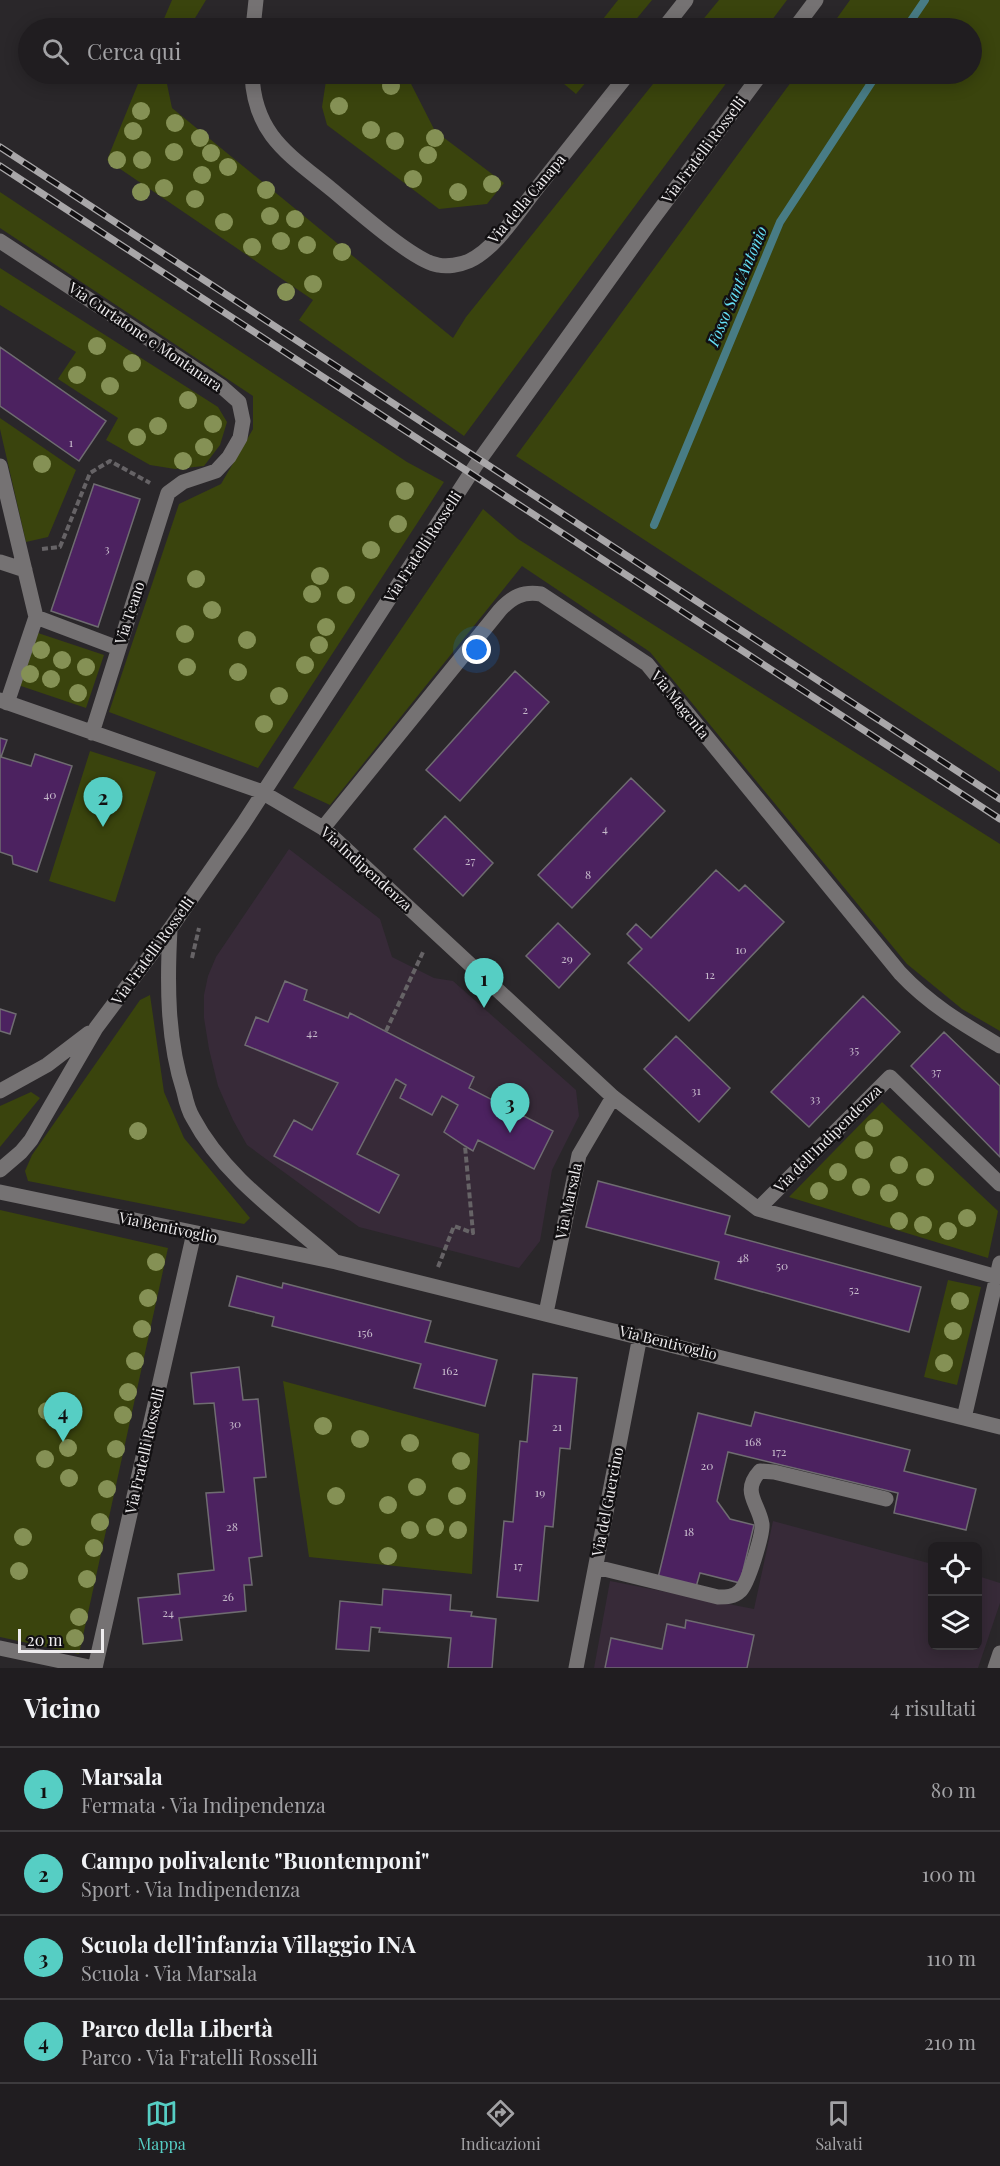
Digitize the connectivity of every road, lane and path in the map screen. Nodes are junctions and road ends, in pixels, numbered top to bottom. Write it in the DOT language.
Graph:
graph roads {
  1 [pos="256,0"];
  2 [pos="686,0"];
  3 [pos="816,0"];
  4 [pos="254,18"];
  5 [pos="672,18"];
  6 [pos="802,18"];
  7 [pos="254,84"];
  8 [pos="620,84"];
  9 [pos="754,84"];
  10 [pos="0,242"];
  11 [pos="0,466"];
  12 [pos="168,493"];
  13 [pos="20,552"];
  14 [pos="0,562"];
  15 [pos="25,570"];
  16 [pos="36,617"];
  17 [pos="118,648"];
  18 [pos="4,702"];
  19 [pos="92,733"];
  20 [pos="323,828"];
  21 [pos="201,918"];
  22 [pos="170,930"];
  23 [pos="433,930"];
  24 [pos="191,963"];
  25 [pos="96,1028"];
  26 [pos="386,1031"];
  27 [pos="1000,1047"];
  28 [pos="0,1091"];
  29 [pos="613,1097"];
  30 [pos="465,1146"];
  31 [pos="0,1170"];
  32 [pos="1000,1184"];
  33 [pos="0,1192"];
  34 [pos="758,1209"];
  35 [pos="194,1233"];
  36 [pos="336,1262"];
  37 [pos="998,1270"];
  38 [pos="431,1284"];
  39 [pos="546,1312"];
  40 [pos="640,1336"];
  41 [pos="964,1418"];
  42 [pos="1000,1427"];
  43 [pos="886,1498"];
  44 [pos="596,1567"];
  45 [pos="0,1648"];
  46 [pos="1000,1653"];
  47 [pos="95,1668"];
  48 [pos="576,1668"];
  49 [pos="995,1668"];
  1 -- 4 [label="street"];
  2 -- 5 [label="street"];
  3 -- 6 [label="street"];
  7 -- 8 [label="street, Via della Canapa"];
  9 -- 22 [label="street, Via Fratelli Rosselli"];
  10 -- 12 [label="street, Via Curtatone e Montanara"];
  11 -- 13 [label="street"];
  12 -- 13 [label="path"];
  12 -- 17 [label="street, Via Teano"];
  13 -- 15 [label="street"];
  14 -- 15 [label="street"];
  15 -- 16 [label="street"];
  16 -- 17 [label="street"];
  16 -- 18 [label="street"];
  17 -- 19 [label="street, Via Teano"];
  18 -- 19 [label="street, Via Indipendenza"];
  19 -- 20 [label="street, Via Indipendenza"];
  20 -- 23 [label="street, Via Indipendenza"];
  20 -- 27 [label="street, Via Magenta"];
  21 -- 24 [label="path"];
  22 -- 25 [label="street, Via Fratelli Rosselli"];
  22 -- 36 [label="street, Via Bentivoglio"];
  23 -- 26 [label="path"];
  23 -- 29 [label="street, Via Indipendenza"];
  25 -- 28 [label="street"];
  25 -- 31 [label="street"];
  29 -- 34 [label="street, Via dell'Indipendenza"];
  29 -- 39 [label="street, Via Marsala"];
  30 -- 38 [label="path"];
  32 -- 34 [label="street, Via dell'Indipendenza"];
  33 -- 35 [label="street, Via Bentivoglio"];
  34 -- 37 [label="street, Via dell'Indipendenza"];
  35 -- 36 [label="street, Via Bentivoglio"];
  35 -- 47 [label="street, Via Fratelli Rosselli"];
  36 -- 38 [label="street, Via Bentivoglio"];
  37 -- 41 [label="street"];
  38 -- 39 [label="street, Via Bentivoglio"];
  39 -- 40 [label="street, Via Bentivoglio"];
  40 -- 41 [label="street, Via Bentivoglio"];
  40 -- 44 [label="street, Via del Guercino"];
  41 -- 42 [label="street, Via Bentivoglio"];
  43 -- 44 [label="street"];
  44 -- 48 [label="street, Via del Guercino"];
  45 -- 47 [label="street"];
  46 -- 49 [label="street"];
}
